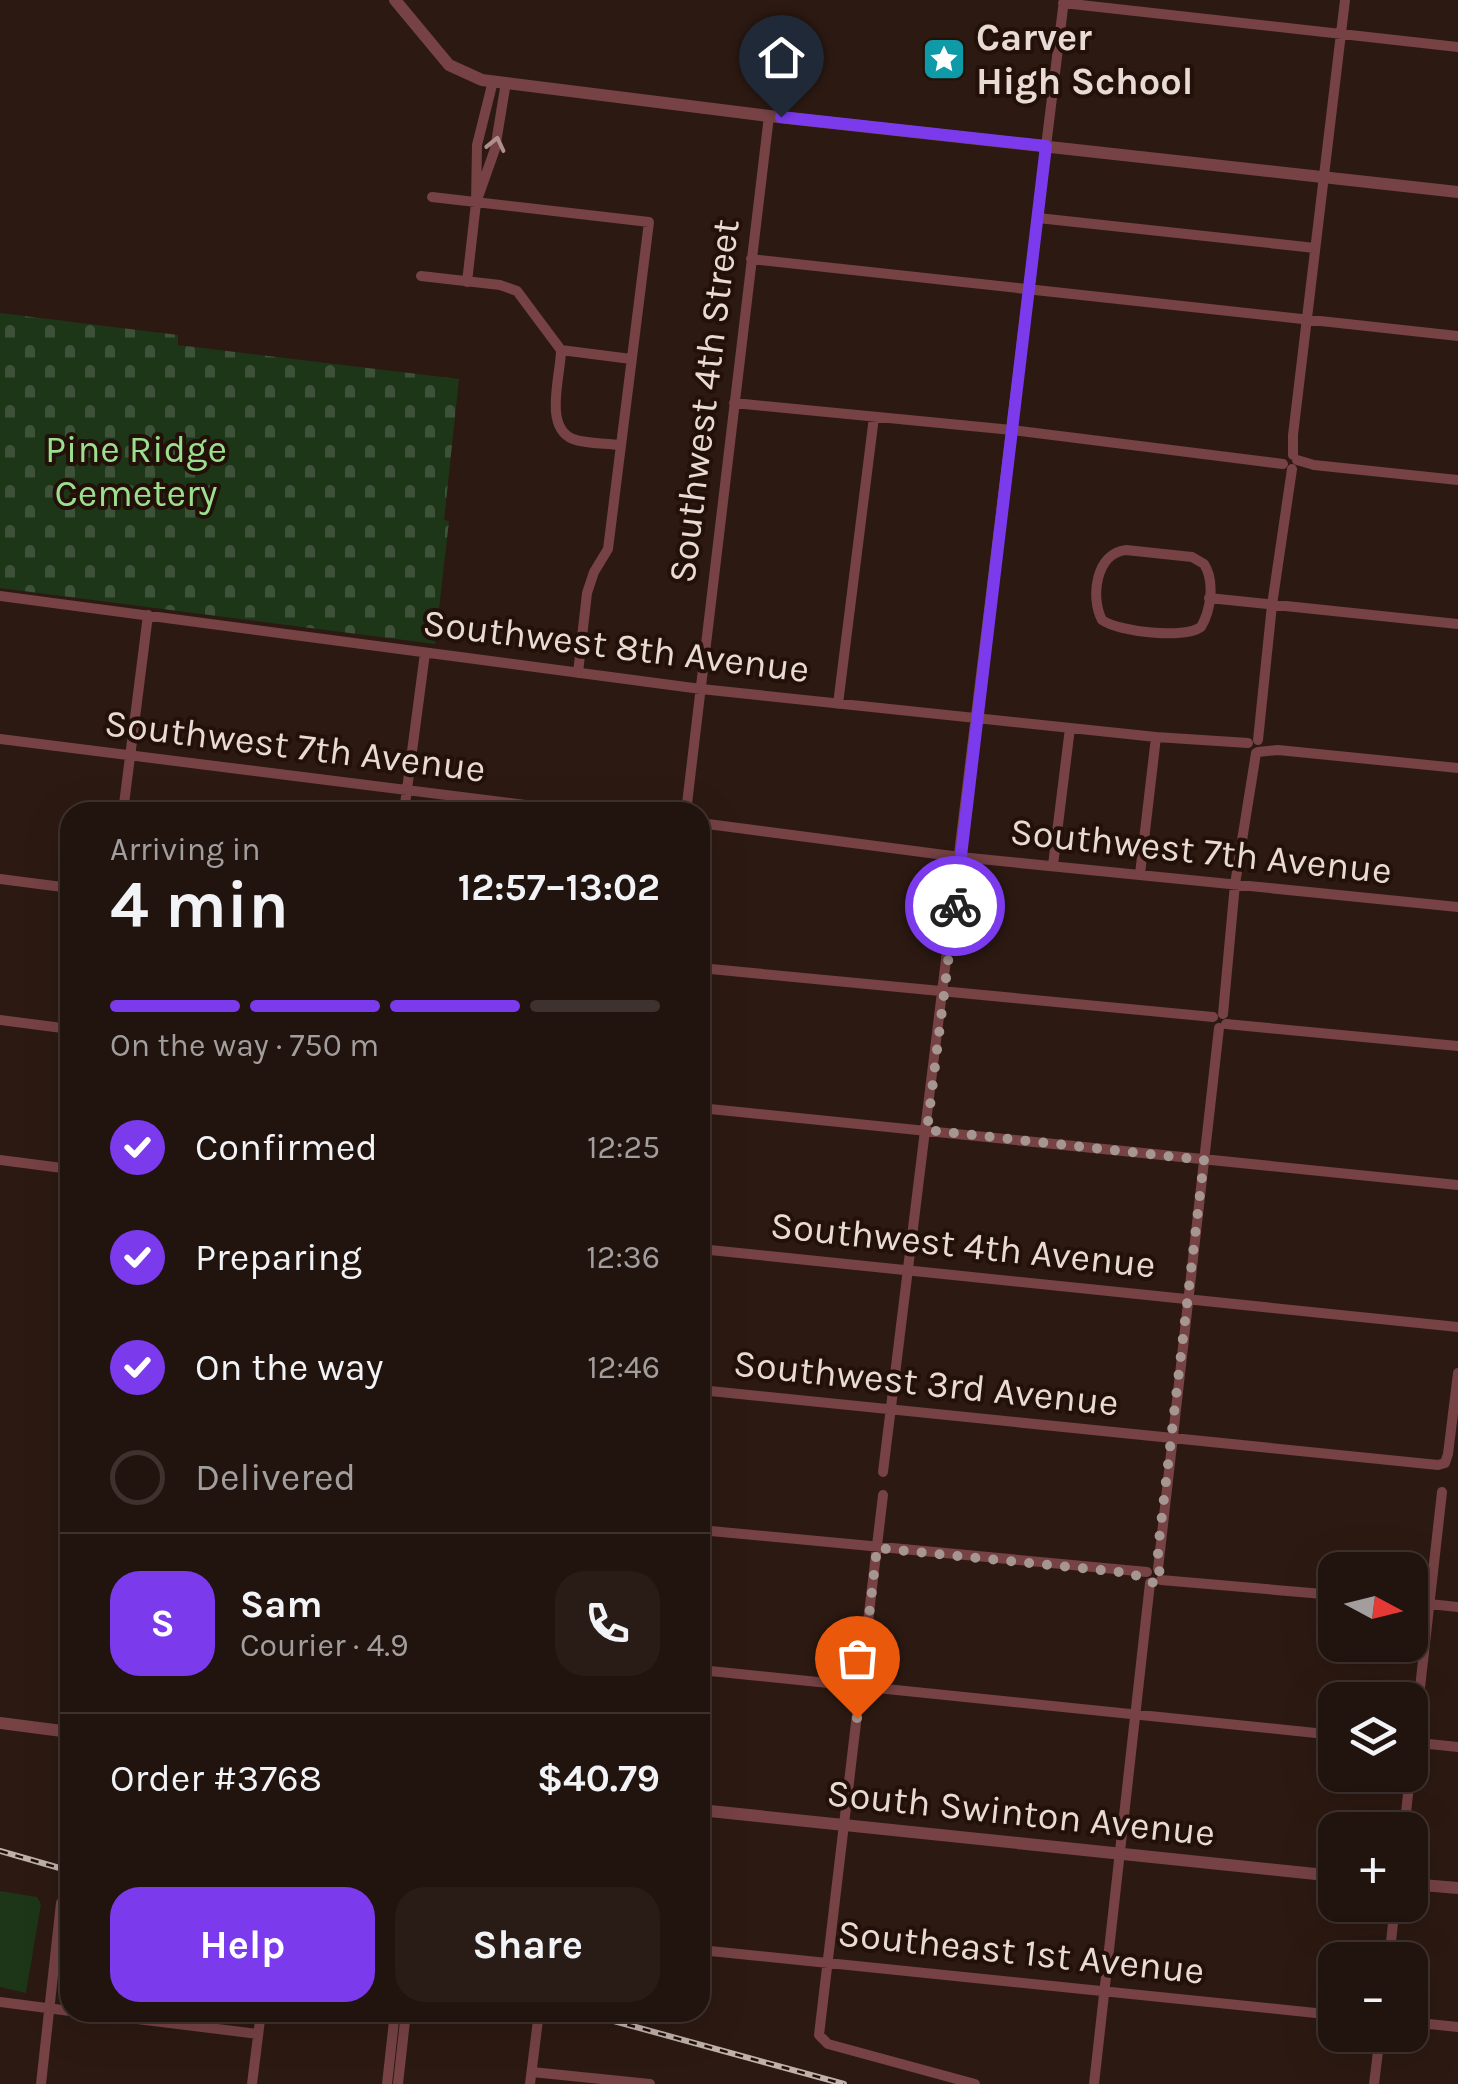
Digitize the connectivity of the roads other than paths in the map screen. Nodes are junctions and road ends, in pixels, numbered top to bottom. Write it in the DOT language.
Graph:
graph roads {
  1 [pos="395,0"];
  2 [pos="1346,0"];
  3 [pos="1064,2"];
  4 [pos="1341,34"];
  5 [pos="1458,47"];
  6 [pos="499,82"];
  7 [pos="769,116"];
  8 [pos="1046,146"];
  9 [pos="1324,177"];
  10 [pos="1458,192"];
  11 [pos="432,197"];
  12 [pos="476,202"];
  13 [pos="1038,218"];
  14 [pos="1315,248"];
  15 [pos="752,259"];
  16 [pos="421,276"];
  17 [pos="467,282"];
  18 [pos="1029,288"];
  19 [pos="1306,320"];
  20 [pos="1458,336"];
  21 [pos="561,350"];
  22 [pos="631,359"];
  23 [pos="734,403"];
  24 [pos="874,417"];
  25 [pos="1012,430"];
  26 [pos="620,445"];
  27 [pos="1290,462"];
  28 [pos="1458,480"];
  29 [pos="0,596"];
  30 [pos="1209,598"];
  31 [pos="1272,605"];
  32 [pos="148,615"];
  33 [pos="1458,624"];
  34 [pos="425,652"];
  35 [pos="578,673"];
  36 [pos="701,690"];
  37 [pos="838,704"];
  38 [pos="977,718"];
  39 [pos="1070,728"];
  40 [pos="1156,737"];
  41 [pos="0,739"];
  42 [pos="1254,747"];
  43 [pos="130,756"];
  44 [pos="1458,768"];
  45 [pos="407,792"];
  46 [pos="125,802"];
  47 [pos="406,802"];
  48 [pos="494,802"];
  49 [pos="687,802"];
  50 [pos="710,825"];
  51 [pos="960,857"];
  52 [pos="1053,865"];
  53 [pos="1140,874"];
  54 [pos="0,879"];
  55 [pos="1235,884"];
  56 [pos="60,887"];
  57 [pos="1458,907"];
  58 [pos="710,969"];
  59 [pos="944,994"];
  60 [pos="0,1020"];
  61 [pos="1220,1020"];
  62 [pos="60,1027"];
  63 [pos="1458,1046"];
  64 [pos="710,1109"];
  65 [pos="927,1130"];
  66 [pos="0,1160"];
  67 [pos="1204,1160"];
  68 [pos="60,1168"];
  69 [pos="1458,1185"];
  70 [pos="710,1250"];
  71 [pos="910,1271"];
  72 [pos="1187,1298"];
  73 [pos="1458,1327"];
  74 [pos="1458,1373"];
  75 [pos="710,1391"];
  76 [pos="893,1410"];
  77 [pos="1171,1439"];
  78 [pos="884,1472"];
  79 [pos="1442,1492"];
  80 [pos="884,1495"];
  81 [pos="710,1531"];
  82 [pos="877,1548"];
  83 [pos="1154,1576"];
  84 [pos="1318,1593"];
  85 [pos="1430,1604"];
  86 [pos="1458,1607"];
  87 [pos="710,1671"];
  88 [pos="1420,1682"];
  89 [pos="860,1686"];
  90 [pos="1138,1716"];
  91 [pos="0,1723"];
  92 [pos="60,1731"];
  93 [pos="1318,1732"];
  94 [pos="1428,1744"];
  95 [pos="1458,1747"];
  96 [pos="710,1811"];
  97 [pos="844,1825"];
  98 [pos="1121,1854"];
  99 [pos="1318,1874"];
  100 [pos="1428,1886"];
  101 [pos="1458,1888"];
  102 [pos="60,1913"];
  103 [pos="710,1951"];
  104 [pos="828,1963"];
  105 [pos="1105,1991"];
  106 [pos="0,2002"];
  107 [pos="50,2009"];
  108 [pos="60,2010"];
  109 [pos="1318,2012"];
  110 [pos="162,2022"];
  111 [pos="260,2022"];
  112 [pos="394,2022"];
  113 [pos="405,2022"];
  114 [pos="538,2022"];
  115 [pos="1428,2024"];
  116 [pos="1458,2028"];
  117 [pos="258,2034"];
  118 [pos="1378,2052"];
  119 [pos="531,2078"];
  120 [pos="41,2084"];
  121 [pos="252,2084"];
  122 [pos="386,2084"];
  123 [pos="398,2084"];
  124 [pos="650,2084"];
  125 [pos="975,2084"];
  126 [pos="1094,2084"];
  127 [pos="1374,2084"];
  1 -- 6 [label="street"];
  2 -- 4 [label="street"];
  3 -- 4 [label="street"];
  3 -- 8 [label="street"];
  4 -- 5 [label="street"];
  4 -- 9 [label="street"];
  6 -- 7 [label="street"];
  12 -- 6 [label="street, one-way"];
  6 -- 12 [label="street"];
  7 -- 8 [label="street"];
  7 -- 15 [label="street, Southwest 4th Street"];
  8 -- 9 [label="street"];
  8 -- 13 [label="street"];
  9 -- 10 [label="street"];
  9 -- 14 [label="street"];
  11 -- 12 [label="street"];
  12 -- 17 [label="street"];
  12 -- 22 [label="street"];
  13 -- 14 [label="street"];
  13 -- 18 [label="street"];
  14 -- 19 [label="street"];
  15 -- 18 [label="street"];
  15 -- 23 [label="street, Southwest 4th Street"];
  16 -- 17 [label="street"];
  17 -- 21 [label="street"];
  18 -- 19 [label="street"];
  18 -- 25 [label="street"];
  19 -- 20 [label="street"];
  19 -- 27 [label="street"];
  21 -- 22 [label="street"];
  21 -- 26 [label="street"];
  22 -- 26 [label="street"];
  23 -- 24 [label="street"];
  23 -- 36 [label="street, Southwest 4th Street"];
  24 -- 25 [label="street"];
  24 -- 37 [label="street"];
  25 -- 27 [label="street"];
  25 -- 38 [label="street"];
  26 -- 35 [label="street"];
  27 -- 28 [label="street"];
  27 -- 31 [label="street"];
  29 -- 32 [label="street, Southwest 8th Avenue"];
  30 -- 30 [label="street"];
  30 -- 31 [label="street"];
  31 -- 33 [label="street"];
  31 -- 42 [label="street"];
  32 -- 34 [label="street, Southwest 8th Avenue"];
  32 -- 43 [label="street"];
  34 -- 35 [label="street, Southwest 8th Avenue"];
  34 -- 45 [label="street"];
  35 -- 36 [label="street, Southwest 8th Avenue"];
  36 -- 37 [label="street, Southwest 8th Avenue"];
  36 -- 49 [label="street, Southwest 4th Street"];
  37 -- 38 [label="street, Southwest 8th Avenue"];
  38 -- 39 [label="street, Southwest 8th Avenue"];
  38 -- 51 [label="street"];
  39 -- 40 [label="street, Southwest 8th Avenue"];
  39 -- 52 [label="street"];
  40 -- 42 [label="street, Southwest 8th Avenue"];
  40 -- 53 [label="street"];
  41 -- 43 [label="street, Southwest 7th Avenue"];
  42 -- 44 [label="street, Southwest 8th Avenue"];
  42 -- 55 [label="street"];
  43 -- 45 [label="street, Southwest 7th Avenue"];
  43 -- 46 [label="street"];
  45 -- 47 [label="street"];
  45 -- 48 [label="street, Southwest 7th Avenue"];
  50 -- 51 [label="street, Southwest 7th Avenue"];
  51 -- 52 [label="street, Southwest 7th Avenue"];
  51 -- 59 [label="street"];
  52 -- 53 [label="street, Southwest 7th Avenue"];
  53 -- 55 [label="street, Southwest 7th Avenue"];
  54 -- 56 [label="street"];
  55 -- 57 [label="street, Southwest 7th Avenue"];
  55 -- 61 [label="street"];
  58 -- 59 [label="street"];
  59 -- 61 [label="street"];
  59 -- 65 [label="street"];
  60 -- 62 [label="street"];
  61 -- 63 [label="street"];
  61 -- 67 [label="street"];
  64 -- 65 [label="street"];
  65 -- 67 [label="street"];
  65 -- 71 [label="street"];
  66 -- 68 [label="street"];
  67 -- 69 [label="street"];
  67 -- 72 [label="street"];
  70 -- 71 [label="street, Southwest 4th Avenue"];
  71 -- 72 [label="street, Southwest 4th Avenue"];
  71 -- 76 [label="street"];
  72 -- 73 [label="street, Southwest 4th Avenue"];
  72 -- 77 [label="street"];
  74 -- 77 [label="street, Southwest 3rd Avenue"];
  75 -- 76 [label="street, Southwest 3rd Avenue"];
  76 -- 77 [label="street, Southwest 3rd Avenue"];
  76 -- 78 [label="street"];
  77 -- 83 [label="street"];
  79 -- 85 [label="street"];
  80 -- 82 [label="street"];
  81 -- 82 [label="street"];
  82 -- 83 [label="street"];
  82 -- 89 [label="street"];
  83 -- 84 [label="street"];
  83 -- 90 [label="street"];
  85 -- 86 [label="street"];
  85 -- 88 [label="street"];
  87 -- 89 [label="street"];
  89 -- 90 [label="street"];
  89 -- 97 [label="street"];
  90 -- 93 [label="street"];
  90 -- 98 [label="street"];
  91 -- 92 [label="street"];
  94 -- 95 [label="street"];
  96 -- 97 [label="street, South Swinton Avenue"];
  97 -- 98 [label="street, South Swinton Avenue"];
  97 -- 104 [label="street"];
  98 -- 99 [label="street, South Swinton Avenue"];
  98 -- 105 [label="street"];
  100 -- 101 [label="street"];
  102 -- 107 [label="street"];
  103 -- 104 [label="street, Southeast 1st Avenue"];
  104 -- 105 [label="street, Southeast 1st Avenue"];
  104 -- 125 [label="street"];
  105 -- 109 [label="street, Southeast 1st Avenue"];
  105 -- 126 [label="street"];
  106 -- 107 [label="street"];
  107 -- 108 [label="street"];
  107 -- 120 [label="street"];
  110 -- 117 [label="street"];
  111 -- 117 [label="street"];
  112 -- 122 [label="street"];
  113 -- 123 [label="street"];
  114 -- 119 [label="street"];
  115 -- 116 [label="street"];
  117 -- 121 [label="street"];
  118 -- 127 [label="street"];
  119 -- 124 [label="street"];
}
